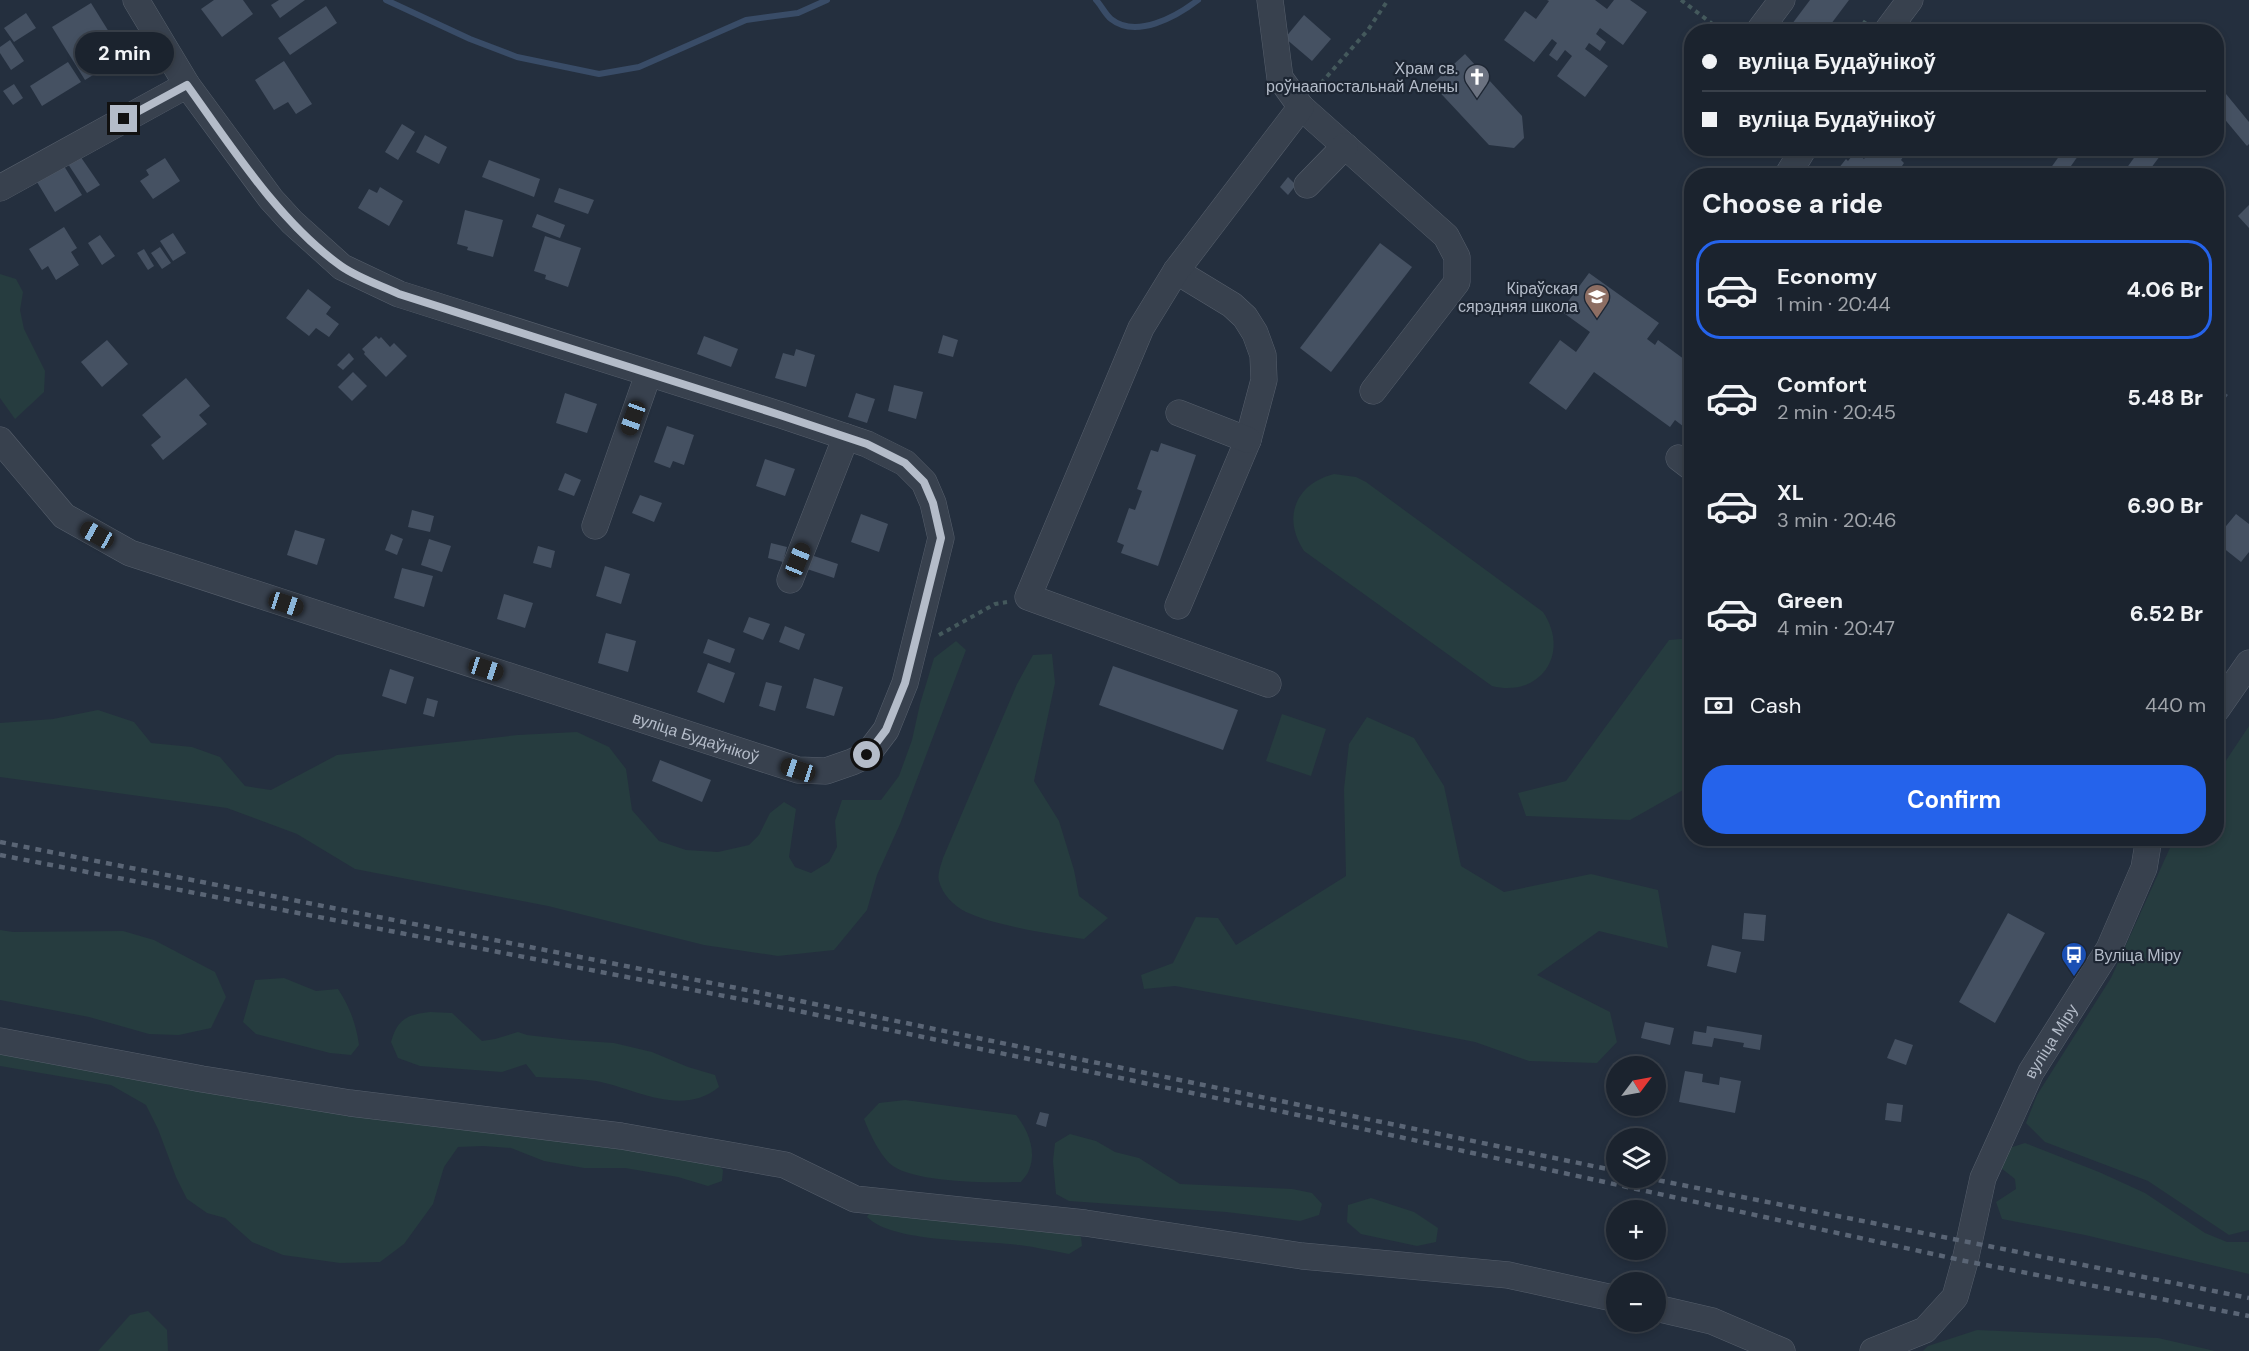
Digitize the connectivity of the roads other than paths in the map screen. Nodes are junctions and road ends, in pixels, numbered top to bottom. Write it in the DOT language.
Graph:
graph roads {
  1 [pos="136,0"];
  2 [pos="1270,0"];
  3 [pos="1782,0"];
  4 [pos="1910,0"];
  5 [pos="1764,24"];
  6 [pos="1892,24"];
  7 [pos="187,85"];
  8 [pos="1300,107"];
  9 [pos="1344,146"];
  10 [pos="1306,185"];
  11 [pos="0,188"];
  12 [pos="1176,271"];
  13 [pos="648,375"];
  14 [pos="1373,391"];
  15 [pos="1179,413"];
  16 [pos="846,437"];
  17 [pos="1248,440"];
  18 [pos="2,448"];
  19 [pos="595,526"];
  20 [pos="790,580"];
  21 [pos="1178,606"];
  22 [pos="2249,663"];
  23 [pos="1268,684"];
  24 [pos="2224,699"];
  25 [pos="2148,846"];
  26 [pos="0,1041"];
  27 [pos="1606,1297"];
  28 [pos="1666,1310"];
  29 [pos="1887,1349"];
  30 [pos="1782,1351"];
  1 -- 7 [label="street, вуліца Будаўнікоў"];
  2 -- 8 [label="street"];
  3 -- 5 [label="street"];
  4 -- 6 [label="street"];
  7 -- 11 [label="street"];
  7 -- 13 [label="street, вуліца Будаўнікоў"];
  8 -- 9 [label="street"];
  8 -- 12 [label="street"];
  9 -- 10 [label="street"];
  9 -- 14 [label="street"];
  12 -- 17 [label="street"];
  12 -- 23 [label="street"];
  13 -- 16 [label="street, вуліца Будаўнікоў"];
  13 -- 19 [label="street"];
  15 -- 17 [label="street"];
  16 -- 18 [label="street, вуліца Будаўнікоў"];
  16 -- 20 [label="street"];
  17 -- 21 [label="street"];
  22 -- 24 [label="street"];
  25 -- 29 [label="street, вуліца Міру"];
  26 -- 27 [label="street"];
  28 -- 30 [label="street"];
}
